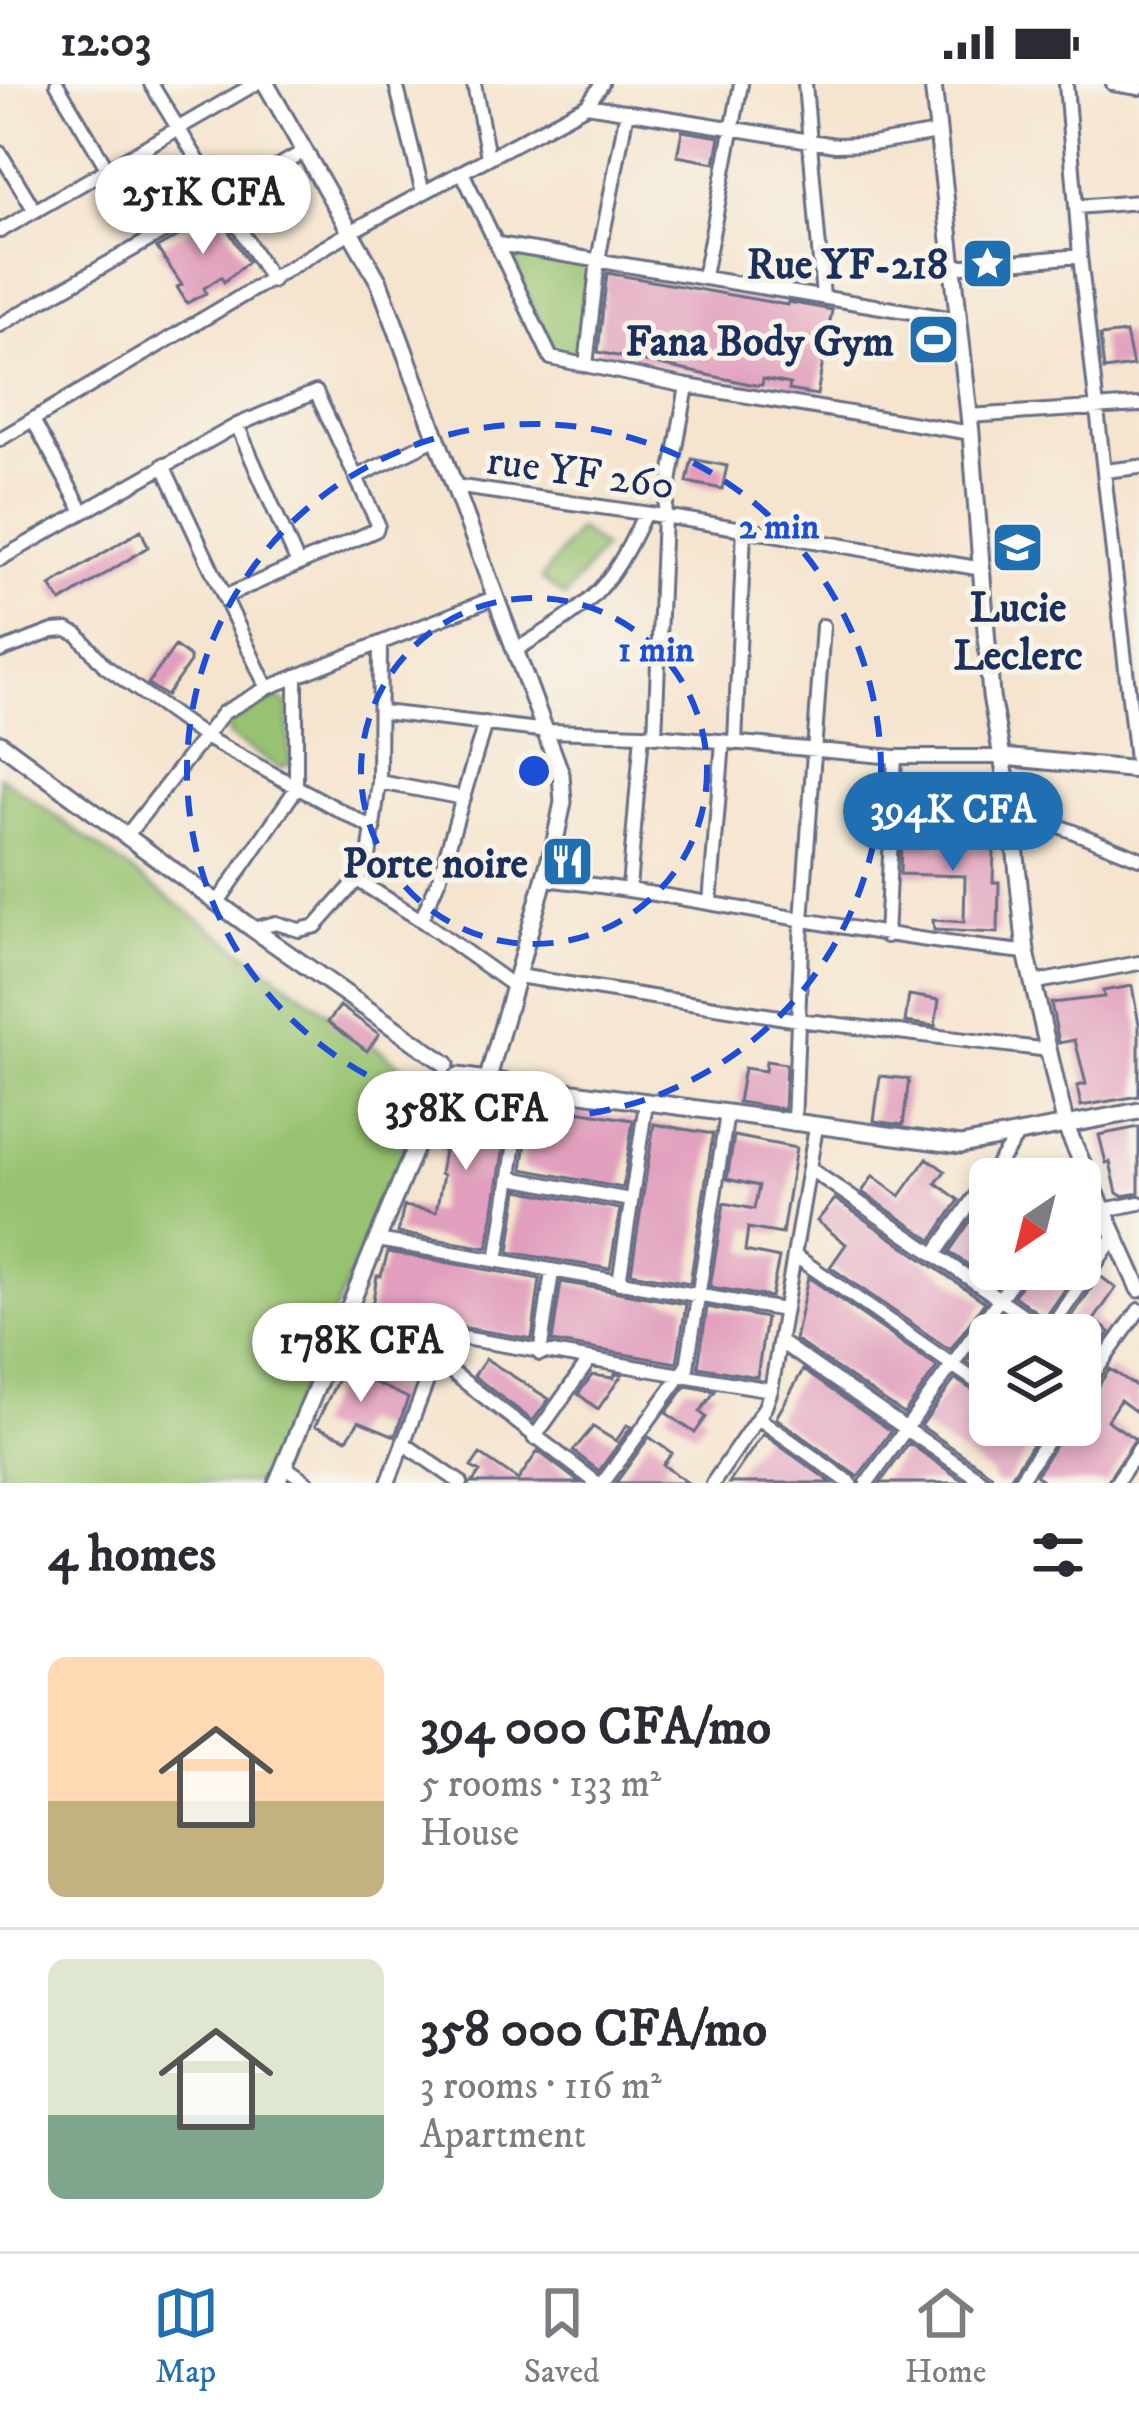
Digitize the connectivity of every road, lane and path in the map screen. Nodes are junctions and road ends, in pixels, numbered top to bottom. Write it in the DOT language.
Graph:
graph roads {
  1 [pos="58,84"];
  2 [pos="151,84"];
  3 [pos="255,84"];
  4 [pos="266,84"];
  5 [pos="395,84"];
  6 [pos="474,84"];
  7 [pos="602,84"];
  8 [pos="740,84"];
  9 [pos="806,84"];
  10 [pos="934,84"];
  11 [pos="1066,84"];
  12 [pos="1112,84"];
  13 [pos="1139,88"];
  14 [pos="587,105"];
  15 [pos="627,111"];
  16 [pos="730,127"];
  17 [pos="178,130"];
  18 [pos="938,133"];
  19 [pos="810,142"];
  20 [pos="303,152"];
  21 [pos="0,153"];
  22 [pos="488,157"];
  23 [pos="107,168"];
  24 [pos="462,172"];
  25 [pos="423,193"];
  26 [pos="222,200"];
  27 [pos="1139,202"];
  28 [pos="1076,207"];
  29 [pos="35,211"];
  30 [pos="0,231"];
  31 [pos="352,231"];
  32 [pos="498,244"];
  33 [pos="1080,256"];
  34 [pos="598,260"];
  35 [pos="952,267"];
  36 [pos="704,276"];
  37 [pos="272,281"];
  38 [pos="823,297"];
  39 [pos="960,320"];
  40 [pos="0,325"];
  41 [pos="586,365"];
  42 [pos="687,386"];
  43 [pos="1139,405"];
  44 [pos="1098,408"];
  45 [pos="33,420"];
  46 [pos="237,424"];
  47 [pos="970,424"];
  48 [pos="0,439"];
  49 [pos="435,439"];
  50 [pos="164,465"];
  51 [pos="1139,467"];
  52 [pos="1105,471"];
  53 [pos="356,477"];
  54 [pos="454,486"];
  55 [pos="82,510"];
  56 [pos="644,515"];
  57 [pos="664,516"];
  58 [pos="744,529"];
  59 [pos="0,559"];
  60 [pos="298,564"];
  61 [pos="982,569"];
  62 [pos="224,597"];
  63 [pos="496,598"];
  64 [pos="823,626"];
  65 [pos="380,645"];
  66 [pos="0,651"];
  67 [pos="514,651"];
  68 [pos="1133,674"];
  69 [pos="296,676"];
  70 [pos="267,688"];
  71 [pos="382,712"];
  72 [pos="485,723"];
  73 [pos="548,731"];
  74 [pos="649,735"];
  75 [pos="203,736"];
  76 [pos="0,742"];
  77 [pos="729,742"];
  78 [pos="814,749"];
  79 [pos="895,757"];
  80 [pos="1003,757"];
  81 [pos="1138,770"];
  82 [pos="379,782"];
  83 [pos="296,789"];
  84 [pos="464,798"];
  85 [pos="1010,807"];
  86 [pos="374,829"];
  87 [pos="128,836"];
  88 [pos="1139,858"];
  89 [pos="545,878"];
  90 [pos="357,880"];
  91 [pos="629,888"];
  92 [pos="218,902"];
  93 [pos="710,903"];
  94 [pos="421,920"];
  95 [pos="802,921"];
  96 [pos="253,928"];
  97 [pos="886,937"];
  98 [pos="1026,952"];
  99 [pos="1139,963"];
  100 [pos="517,981"];
  101 [pos="1032,983"];
  102 [pos="798,1020"];
  103 [pos="1049,1050"];
  104 [pos="449,1075"];
  105 [pos="482,1077"];
  106 [pos="524,1084"];
  107 [pos="646,1102"];
  108 [pos="1139,1111"];
  109 [pos="727,1114"];
  110 [pos="794,1124"];
  111 [pos="816,1127"];
  112 [pos="1066,1127"];
  113 [pos="1017,1136"];
  114 [pos="1076,1158"];
  115 [pos="810,1169"];
  116 [pos="511,1178"];
  117 [pos="630,1200"];
  118 [pos="1139,1203"];
  119 [pos="1101,1207"];
  120 [pos="1103,1210"];
  121 [pos="1115,1236"];
  122 [pos="377,1240"];
  123 [pos="935,1254"];
  124 [pos="794,1255"];
  125 [pos="497,1262"];
  126 [pos="552,1272"];
  127 [pos="620,1283"];
  128 [pos="1138,1284"];
  129 [pos="1006,1290"];
  130 [pos="698,1298"];
  131 [pos="1000,1299"];
  132 [pos="784,1310"];
  133 [pos="1139,1310"];
  134 [pos="1022,1314"];
  135 [pos="1063,1314"];
  136 [pos="345,1318"];
  137 [pos="444,1337"];
  138 [pos="780,1342"];
  139 [pos="540,1354"];
  140 [pos="436,1360"];
  141 [pos="588,1362"];
  142 [pos="1101,1362"];
  143 [pos="952,1365"];
  144 [pos="683,1374"];
  145 [pos="969,1377"];
  146 [pos="771,1390"];
  147 [pos="758,1418"];
  148 [pos="907,1428"];
  149 [pos="534,1438"];
  150 [pos="403,1443"];
  151 [pos="1044,1446"];
  152 [pos="1139,1449"];
  153 [pos="284,1466"];
  154 [pos="278,1483"];
  155 [pos="308,1483"];
  156 [pos="388,1483"];
  157 [pos="461,1483"];
  158 [pos="600,1483"];
  159 [pos="713,1483"];
  160 [pos="850,1483"];
  161 [pos="867,1483"];
  162 [pos="985,1483"];
  163 [pos="1018,1483"];
  164 [pos="1115,1483"];
  1 -- 23 [label="street"];
  2 -- 17 [label="street"];
  3 -- 17 [label="street"];
  4 -- 20 [label="street"];
  5 -- 25 [label="street"];
  6 -- 22 [label="street"];
  7 -- 14 [label="street"];
  8 -- 16 [label="street"];
  9 -- 19 [label="street"];
  10 -- 18 [label="street"];
  11 -- 28 [label="street"];
  12 -- 13 [label="street"];
  14 -- 15 [label="street"];
  14 -- 22 [label="street"];
  15 -- 16 [label="street"];
  15 -- 34 [label="street"];
  16 -- 19 [label="street"];
  16 -- 36 [label="street"];
  17 -- 23 [label="street"];
  17 -- 26 [label="street"];
  18 -- 19 [label="street"];
  18 -- 35 [label="street"];
  19 -- 38 [label="street"];
  20 -- 26 [label="street"];
  20 -- 31 [label="street"];
  21 -- 29 [label="street"];
  22 -- 24 [label="street"];
  23 -- 29 [label="street"];
  24 -- 25 [label="street"];
  24 -- 32 [label="street"];
  25 -- 31 [label="street"];
  26 -- 37 [label="street"];
  26 -- 40 [label="street"];
  27 -- 28 [label="street"];
  28 -- 33 [label="street"];
  29 -- 30 [label="street"];
  31 -- 37 [label="street"];
  31 -- 49 [label="street"];
  32 -- 34 [label="street"];
  32 -- 41 [label="street"];
  33 -- 35 [label="street"];
  33 -- 44 [label="street"];
  34 -- 36 [label="street"];
  34 -- 41 [label="street"];
  35 -- 39 [label="street"];
  36 -- 38 [label="street"];
  37 -- 45 [label="street"];
  38 -- 39 [label="street"];
  39 -- 47 [label="street"];
  41 -- 42 [label="street"];
  42 -- 47 [label="street"];
  42 -- 57 [label="street"];
  43 -- 44 [label="street"];
  44 -- 47 [label="street"];
  44 -- 52 [label="street"];
  45 -- 48 [label="street"];
  45 -- 55 [label="street"];
  46 -- 50 [label="street"];
  46 -- 53 [label="street"];
  46 -- 60 [label="street"];
  47 -- 61 [label="street"];
  49 -- 53 [label="street"];
  49 -- 54 [label="street"];
  50 -- 55 [label="street"];
  50 -- 62 [label="street"];
  51 -- 52 [label="street"];
  52 -- 68 [label="street"];
  53 -- 60 [label="street"];
  54 -- 56 [label="street, rue YF 260"];
  54 -- 63 [label="street"];
  55 -- 59 [label="street"];
  56 -- 57 [label="street, rue YF 260"];
  56 -- 67 [label="street"];
  57 -- 58 [label="street, rue YF 260"];
  57 -- 74 [label="street"];
  58 -- 61 [label="street, rue YF 260"];
  58 -- 77 [label="street"];
  60 -- 62 [label="street"];
  61 -- 80 [label="street"];
  62 -- 70 [label="street"];
  63 -- 65 [label="street"];
  63 -- 67 [label="street"];
  64 -- 78 [label="street"];
  65 -- 69 [label="street"];
  65 -- 71 [label="street"];
  66 -- 75 [label="street"];
  67 -- 73 [label="street"];
  68 -- 81 [label="street"];
  69 -- 70 [label="street"];
  69 -- 83 [label="street"];
  70 -- 75 [label="street"];
  71 -- 72 [label="street"];
  71 -- 82 [label="street"];
  72 -- 73 [label="street"];
  72 -- 84 [label="street"];
  73 -- 74 [label="street"];
  73 -- 89 [label="street"];
  74 -- 77 [label="street"];
  74 -- 91 [label="street"];
  75 -- 83 [label="street"];
  75 -- 87 [label="street"];
  76 -- 87 [label="street"];
  77 -- 78 [label="street"];
  77 -- 93 [label="street"];
  78 -- 79 [label="street"];
  78 -- 95 [label="street"];
  79 -- 80 [label="street"];
  79 -- 97 [label="street"];
  80 -- 81 [label="street"];
  80 -- 85 [label="street"];
  82 -- 84 [label="street"];
  82 -- 86 [label="street"];
  83 -- 86 [label="street"];
  83 -- 92 [label="street"];
  84 -- 94 [label="street"];
  85 -- 88 [label="street"];
  85 -- 98 [label="street"];
  86 -- 90 [label="street"];
  87 -- 92 [label="street"];
  89 -- 91 [label="street"];
  89 -- 100 [label="street"];
  90 -- 94 [label="street"];
  90 -- 96 [label="street"];
  91 -- 93 [label="street"];
  92 -- 96 [label="street"];
  93 -- 95 [label="street"];
  94 -- 100 [label="street"];
  95 -- 97 [label="street"];
  95 -- 102 [label="street"];
  96 -- 104 [label="street"];
  97 -- 98 [label="street"];
  98 -- 101 [label="street"];
  99 -- 101 [label="street"];
  100 -- 102 [label="street"];
  100 -- 105 [label="street"];
  101 -- 103 [label="street"];
  102 -- 103 [label="street"];
  102 -- 110 [label="street"];
  103 -- 112 [label="street"];
  104 -- 105 [label="street"];
  104 -- 122 [label="street"];
  105 -- 106 [label="street"];
  106 -- 107 [label="street"];
  106 -- 116 [label="street"];
  107 -- 109 [label="street"];
  107 -- 117 [label="street"];
  108 -- 112 [label="street"];
  109 -- 110 [label="street"];
  109 -- 130 [label="street"];
  110 -- 111 [label="street"];
  111 -- 113 [label="street"];
  111 -- 115 [label="street"];
  112 -- 113 [label="street"];
  112 -- 114 [label="street"];
  113 -- 123 [label="street"];
  115 -- 123 [label="street"];
  115 -- 124 [label="street"];
  116 -- 117 [label="street"];
  116 -- 125 [label="street"];
  117 -- 127 [label="street"];
  118 -- 120 [label="street"];
  119 -- 120 [label="street"];
  120 -- 121 [label="street"];
  121 -- 128 [label="street"];
  121 -- 135 [label="street"];
  122 -- 125 [label="street"];
  122 -- 136 [label="street"];
  123 -- 131 [label="street"];
  124 -- 132 [label="street"];
  124 -- 143 [label="street"];
  125 -- 126 [label="street"];
  126 -- 127 [label="street"];
  126 -- 139 [label="street"];
  127 -- 130 [label="street"];
  129 -- 131 [label="street"];
  130 -- 132 [label="street"];
  130 -- 144 [label="street"];
  131 -- 134 [label="street"];
  131 -- 143 [label="street"];
  132 -- 138 [label="street"];
  133 -- 142 [label="street"];
  136 -- 137 [label="street"];
  136 -- 153 [label="street"];
  137 -- 139 [label="street"];
  137 -- 140 [label="street"];
  138 -- 146 [label="street"];
  138 -- 148 [label="street"];
  139 -- 141 [label="street"];
  140 -- 149 [label="street"];
  140 -- 150 [label="street"];
  141 -- 144 [label="street"];
  141 -- 149 [label="street"];
  143 -- 145 [label="street"];
  143 -- 148 [label="street"];
  144 -- 146 [label="street"];
  144 -- 158 [label="street"];
  146 -- 147 [label="street"];
  147 -- 159 [label="street"];
  147 -- 160 [label="street"];
  148 -- 161 [label="street"];
  148 -- 162 [label="street"];
  149 -- 158 [label="street"];
  150 -- 156 [label="street"];
  150 -- 157 [label="street"];
  151 -- 163 [label="street"];
  152 -- 164 [label="street"];
  153 -- 154 [label="street"];
  153 -- 155 [label="street"];
}
